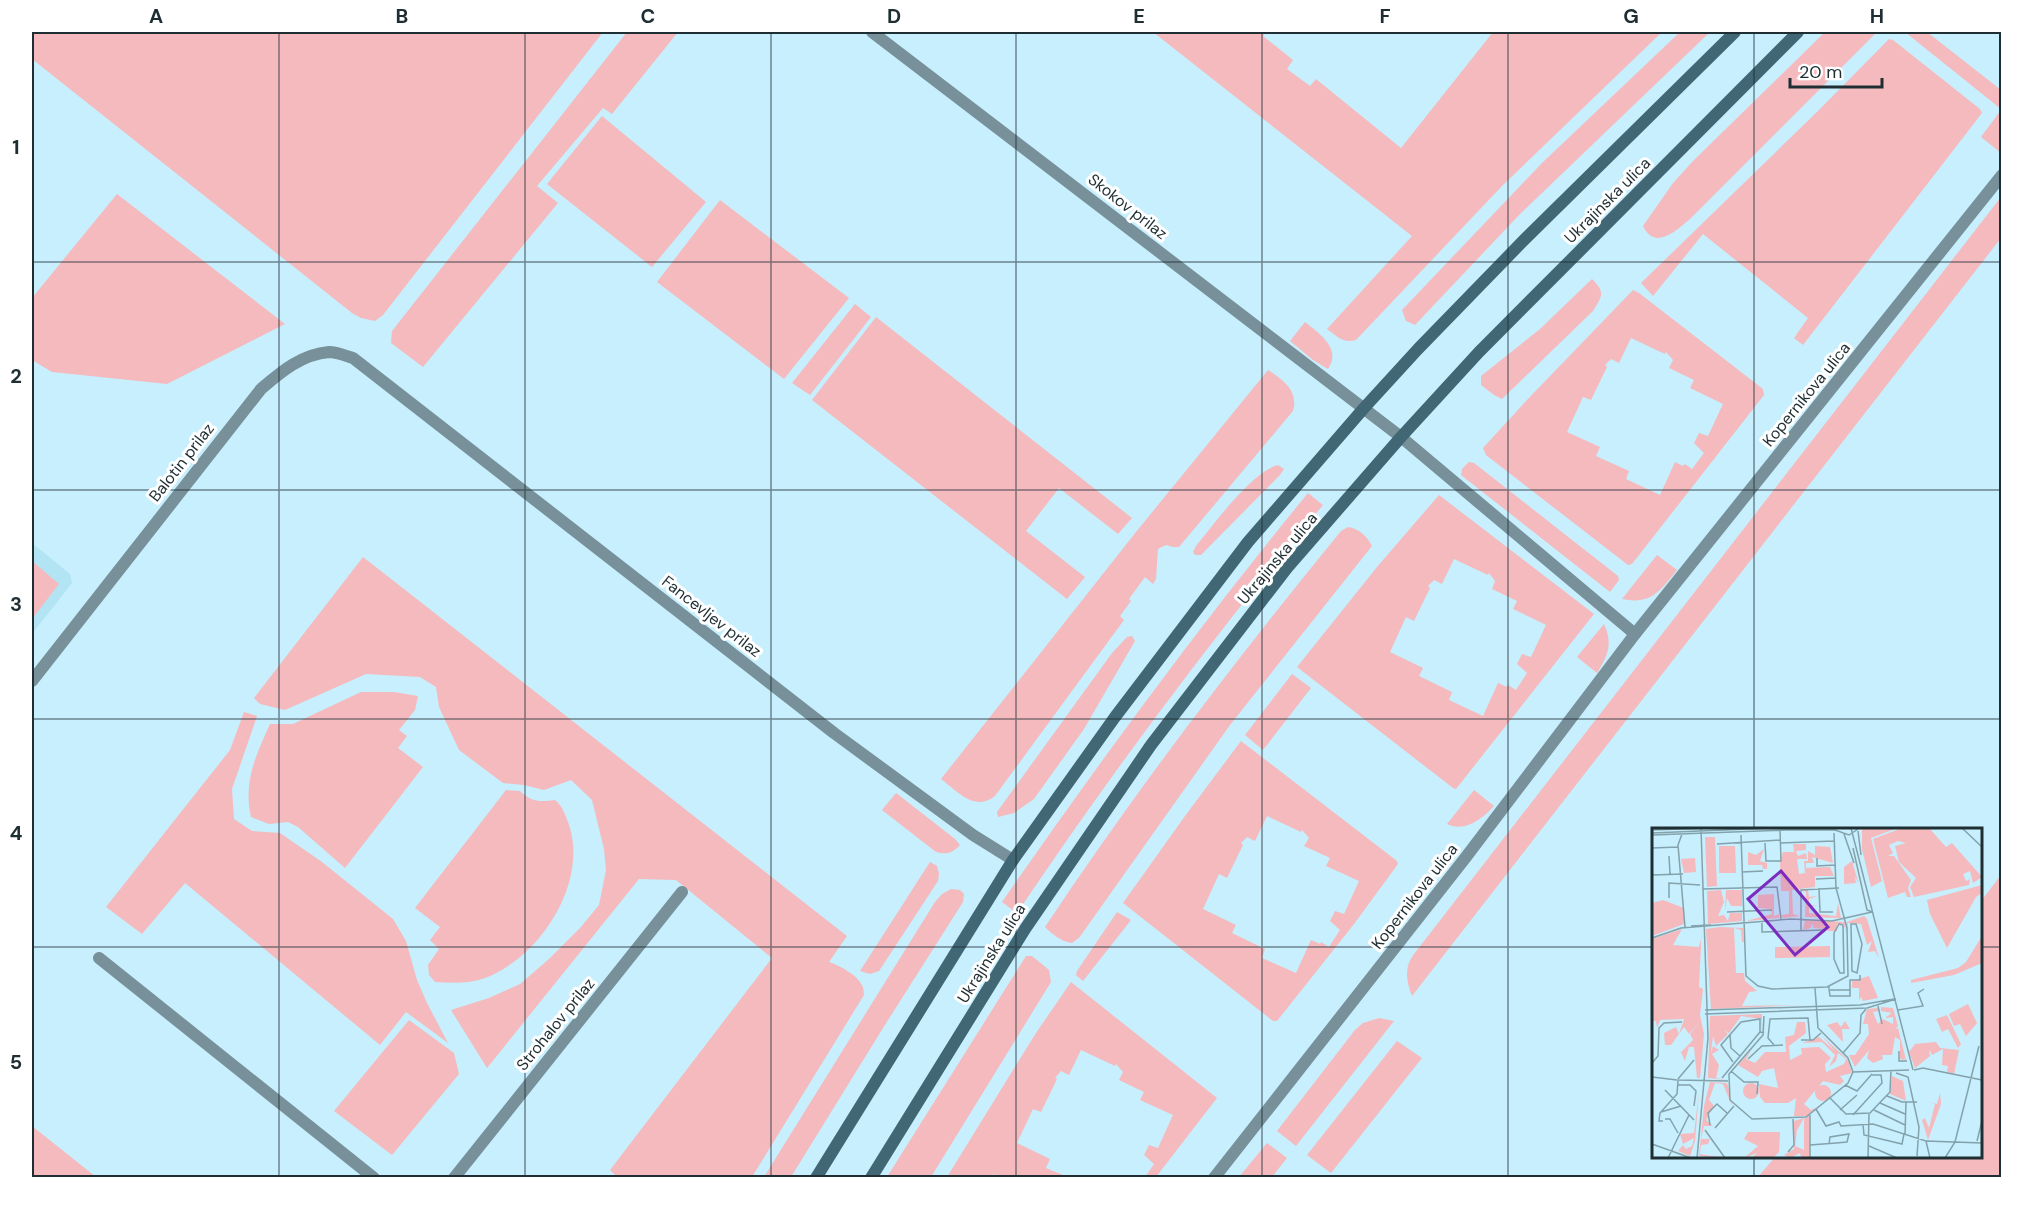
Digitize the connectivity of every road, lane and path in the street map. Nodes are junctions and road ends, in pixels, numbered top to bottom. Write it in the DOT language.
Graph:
graph roads {
  1 [pos="872,32"];
  2 [pos="1735,32"];
  3 [pos="1798,32"];
  4 [pos="2001,175"];
  5 [pos="395,391"];
  6 [pos="1364,408"];
  7 [pos="1401,437"];
  8 [pos="1635,633"];
  9 [pos="32,681"];
  10 [pos="1013,860"];
  11 [pos="682,892"];
  12 [pos="99,958"];
  13 [pos="374,1178"];
  14 [pos="454,1178"];
  15 [pos="816,1178"];
  16 [pos="871,1178"];
  17 [pos="1214,1178"];
  1 -- 6 [label="street, Skokov prilaz"];
  2 -- 6 [label="street, Ukrajinska ulica"];
  3 -- 7 [label="street, Ukrajinska ulica"];
  4 -- 8 [label="street, Kopernikova ulica"];
  5 -- 9 [label="street, Balotin prilaz"];
  5 -- 10 [label="street, Fancevljev prilaz"];
  6 -- 7 [label="street, Skokov prilaz"];
  6 -- 10 [label="street, Ukrajinska ulica"];
  7 -- 8 [label="street"];
  7 -- 16 [label="street, Ukrajinska ulica"];
  8 -- 17 [label="street, Kopernikova ulica"];
  10 -- 15 [label="street, Ukrajinska ulica"];
  11 -- 14 [label="street, Strohalov prilaz"];
  12 -- 13 [label="street"];
}
